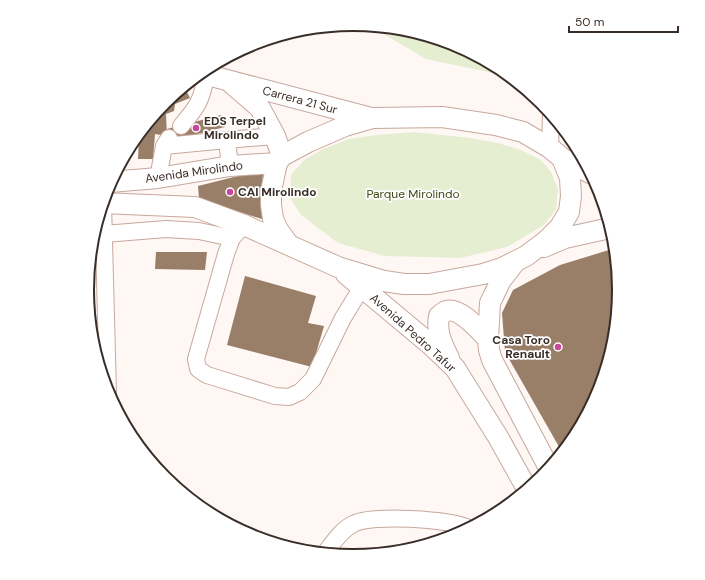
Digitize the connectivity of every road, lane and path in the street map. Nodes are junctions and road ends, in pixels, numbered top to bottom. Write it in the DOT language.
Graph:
graph roads {
  1 [pos="208,76"];
  2 [pos="203,79"];
  3 [pos="227,81"];
  4 [pos="373,118"];
  5 [pos="552,125"];
  6 [pos="181,126"];
  7 [pos="275,136"];
  8 [pos="227,140"];
  9 [pos="556,153"];
  10 [pos="280,160"];
  11 [pos="230,166"];
  12 [pos="581,169"];
  13 [pos="158,178"];
  14 [pos="117,181"];
  15 [pos="108,203"];
  16 [pos="103,218"];
  17 [pos="605,229"];
  18 [pos="238,232"];
  19 [pos="104,234"];
  20 [pos="289,244"];
  21 [pos="521,258"];
  22 [pos="338,267"];
  23 [pos="362,287"];
  24 [pos="488,339"];
  25 [pos="455,368"];
  26 [pos="108,374"];
  27 [pos="546,462"];
  28 [pos="524,484"];
  29 [pos="459,526"];
  30 [pos="330,548"];
  1 -- 3 [label="main road, Carrera 21 Sur"];
  2 -- 6 [label="lane"];
  3 -- 4 [label="main road, Carrera 21 Sur"];
  3 -- 7 [label="main road, Carrera 21 Sur"];
  4 -- 9 [label="main road"];
  4 -- 10 [label="main road"];
  5 -- 9 [label="lane"];
  7 -- 8 [label="lane"];
  7 -- 10 [label="main road, Carrera 21 Sur"];
  8 -- 11 [label="lane"];
  8 -- 13 [label="lane"];
  9 -- 12 [label="main road"];
  9 -- 21 [label="main road"];
  10 -- 11 [label="main road, Avenida Mirolindo"];
  10 -- 20 [label="main road"];
  11 -- 13 [label="main road, Avenida Mirolindo"];
  13 -- 14 [label="main road, Avenida Mirolindo"];
  15 -- 18 [label="main road"];
  16 -- 19 [label="lane"];
  17 -- 21 [label="main road"];
  18 -- 19 [label="lane"];
  18 -- 20 [label="main road"];
  18 -- 23 [label="lane"];
  19 -- 26 [label="lane"];
  20 -- 22 [label="main road"];
  21 -- 22 [label="main road"];
  21 -- 24 [label="main road"];
  22 -- 23 [label="main road, Avenida Pedro Tafur"];
  23 -- 25 [label="main road, Avenida Pedro Tafur"];
  24 -- 25 [label="main road"];
  24 -- 27 [label="main road"];
  25 -- 28 [label="main road, Avenida Pedro Tafur"];
  29 -- 30 [label="lane"];
}
